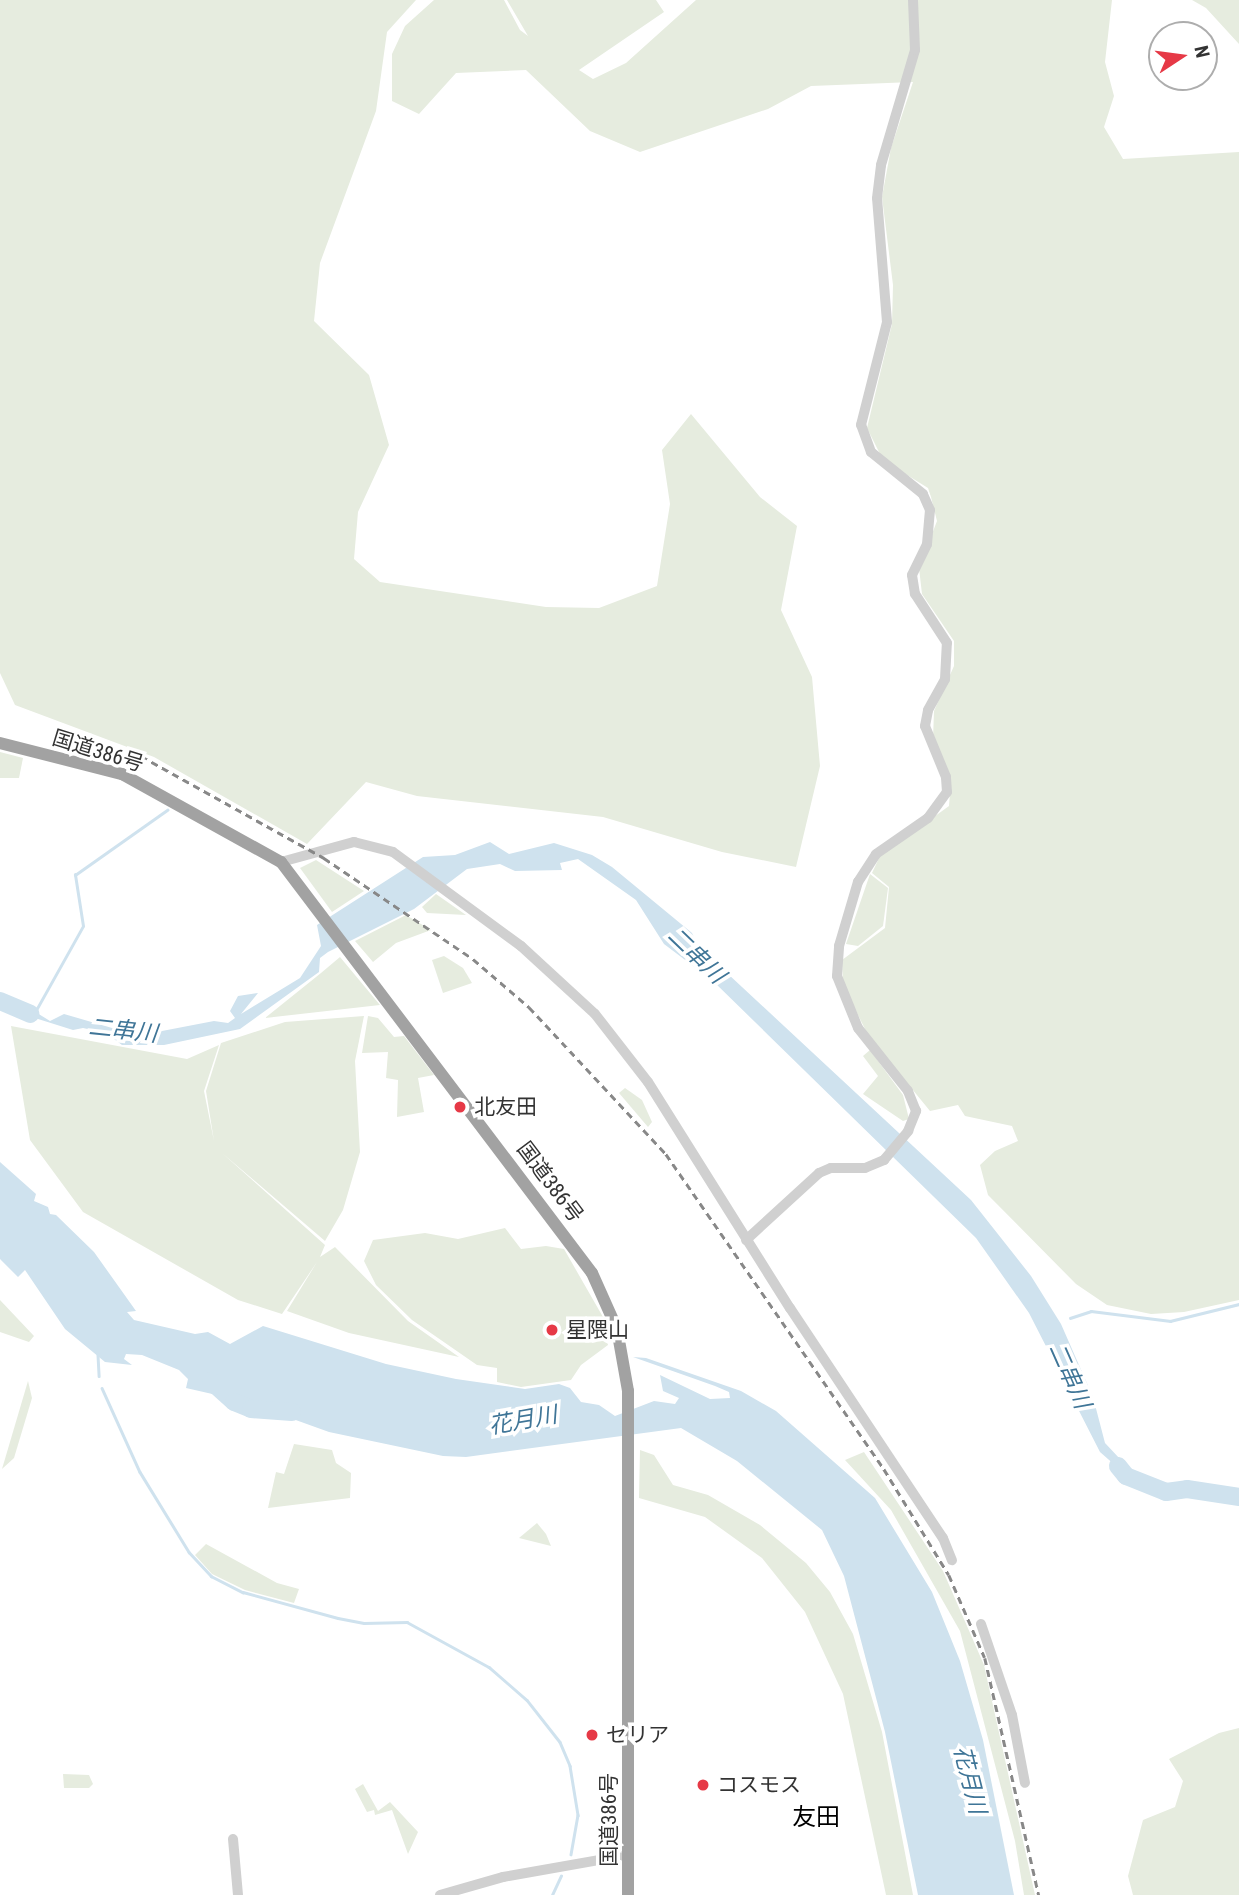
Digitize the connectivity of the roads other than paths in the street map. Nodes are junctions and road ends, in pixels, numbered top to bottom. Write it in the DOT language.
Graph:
graph roads {
  1 [pos="914,0"];
  2 [pos="0,743"];
  3 [pos="281,862"];
  4 [pos="746,1240"];
  5 [pos="952,1560"];
  6 [pos="982,1625"];
  7 [pos="1025,1783"];
  8 [pos="233,1839"];
  9 [pos="628,1855"];
  10 [pos="238,1895"];
  11 [pos="440,1895"];
  12 [pos="628,1895"];
  1 -- 4 [label="street"];
  2 -- 3 [label="highway, 国道386号"];
  3 -- 4 [label="street"];
  3 -- 9 [label="highway, 国道386号"];
  4 -- 5 [label="street"];
  6 -- 7 [label="street"];
  8 -- 10 [label="street"];
  9 -- 11 [label="street"];
  9 -- 12 [label="highway, 国道386号"];
}
